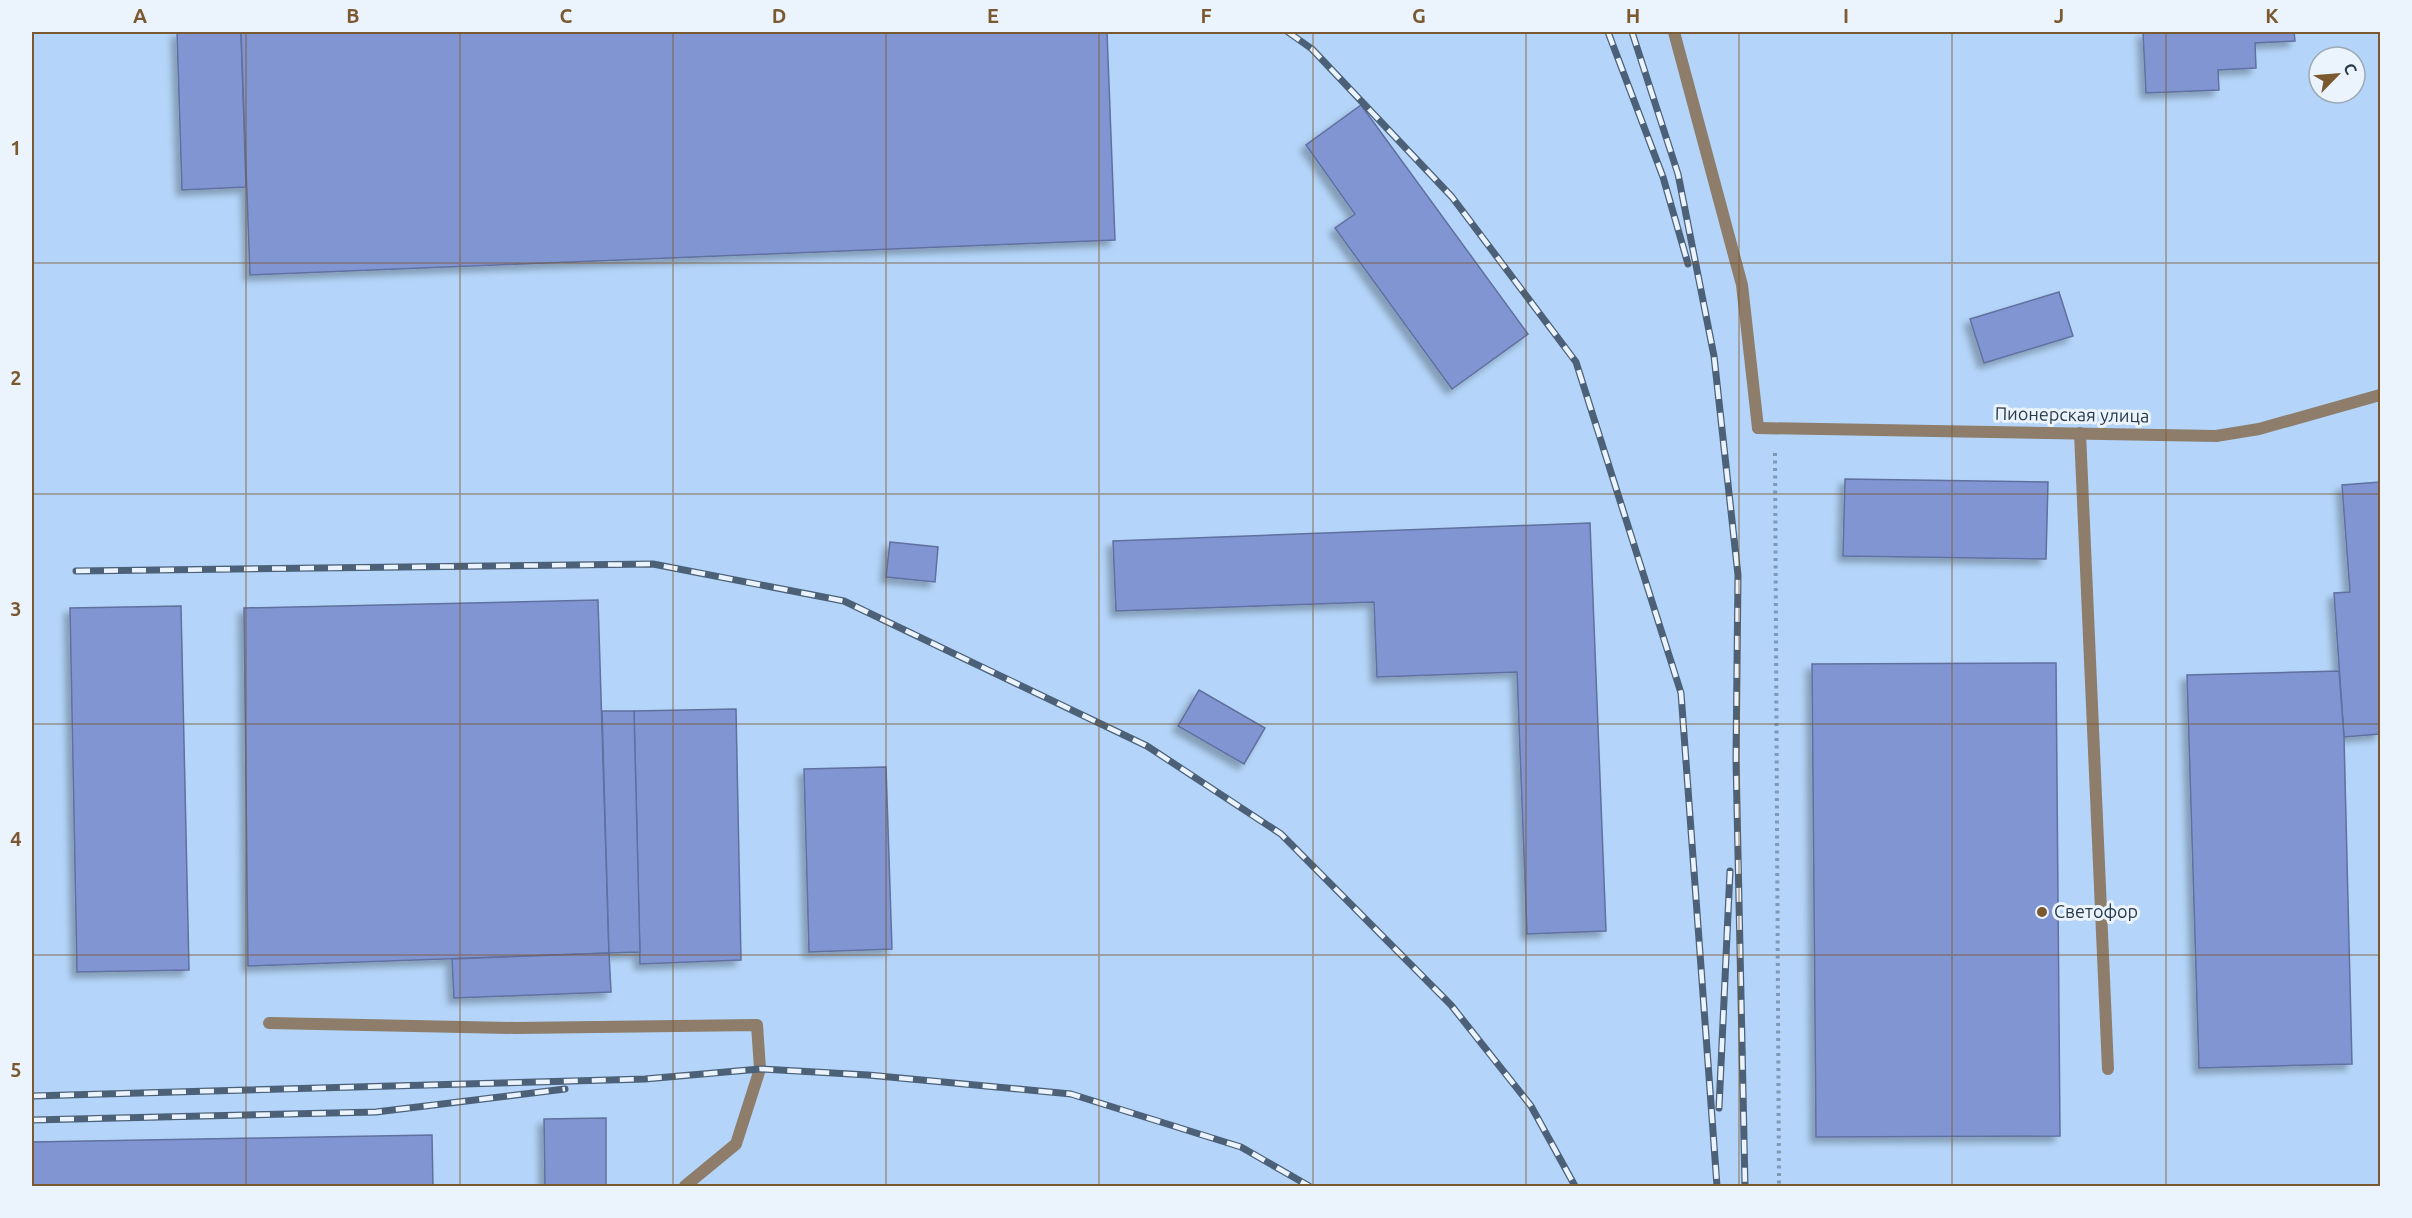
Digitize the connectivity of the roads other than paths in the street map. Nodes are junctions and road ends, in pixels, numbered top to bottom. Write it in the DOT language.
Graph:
graph roads {
  1 [pos="1674,32"];
  2 [pos="2380,395"];
  3 [pos="2080,434"];
  4 [pos="269,1023"];
  5 [pos="2108,1069"];
  6 [pos="685,1186"];
  1 -- 3 [label="street, Пионерская улица"];
  2 -- 3 [label="street, Пионерская улица"];
  3 -- 5 [label="street"];
  4 -- 6 [label="street"];
}
